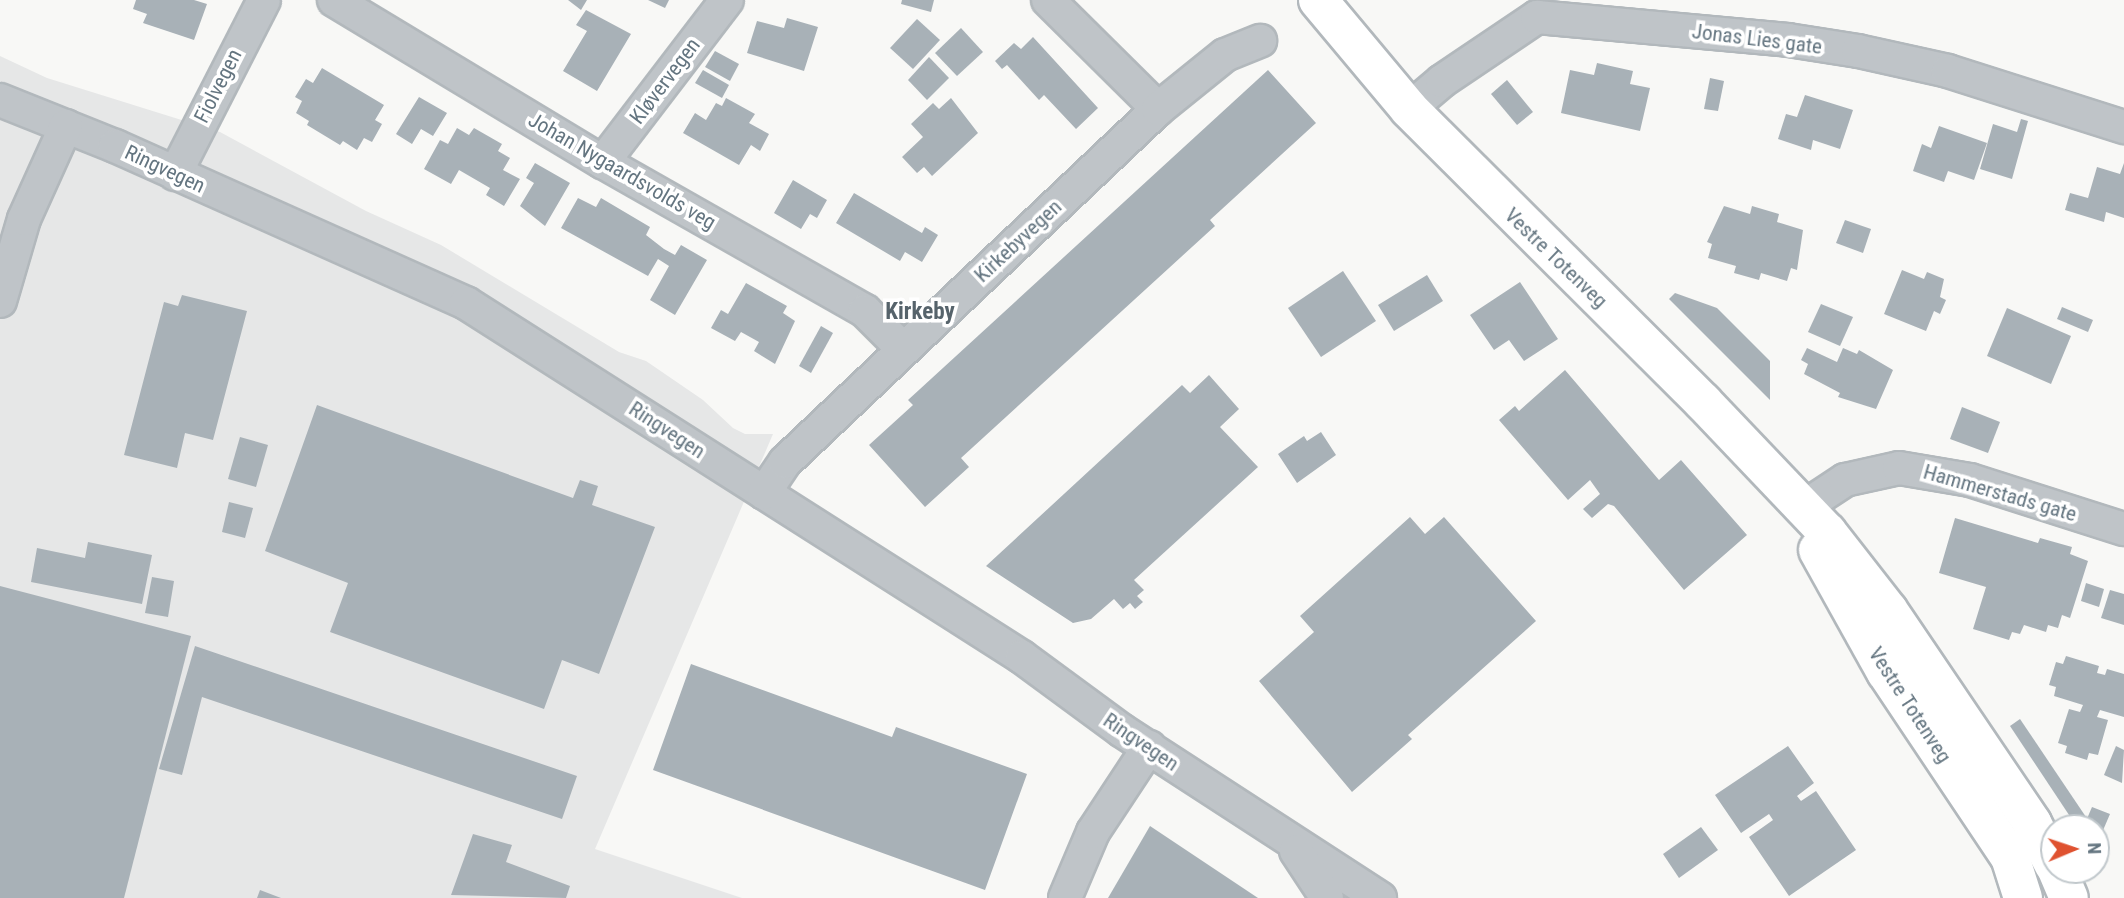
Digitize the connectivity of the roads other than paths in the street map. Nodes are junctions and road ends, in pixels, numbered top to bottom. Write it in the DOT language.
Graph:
graph roads {
  1 [pos="264,0"];
  2 [pos="334,0"];
  3 [pos="727,0"];
  4 [pos="1048,0"];
  5 [pos="1318,0"];
  6 [pos="1540,9"];
  7 [pos="1260,41"];
  8 [pos="0,100"];
  9 [pos="1158,109"];
  10 [pos="1409,109"];
  11 [pos="66,126"];
  12 [pos="2124,127"];
  13 [pos="603,162"];
  14 [pos="175,174"];
  15 [pos="0,301"];
  16 [pos="903,349"];
  17 [pos="764,493"];
  18 [pos="1801,509"];
  19 [pos="2124,529"];
  20 [pos="1149,747"];
  21 [pos="2040,838"];
  22 [pos="1290,841"];
  23 [pos="1065,898"];
  24 [pos="1327,898"];
  25 [pos="1380,898"];
  26 [pos="2023,898"];
  1 -- 14 [label="street, Fiolvegen"];
  2 -- 13 [label="street, Johan Nygaardsvolds veg"];
  3 -- 13 [label="street, Kløvervegen"];
  4 -- 9 [label="street"];
  5 -- 10 [label="main road, Vestre Totenveg"];
  6 -- 10 [label="street, Jonas Lies gate"];
  6 -- 12 [label="street, Jonas Lies gate"];
  7 -- 9 [label="street, Kirkebyvegen"];
  8 -- 11 [label="street, Ringvegen"];
  9 -- 16 [label="street, Kirkebyvegen"];
  10 -- 18 [label="main road, Vestre Totenveg"];
  11 -- 14 [label="street, Ringvegen"];
  11 -- 15 [label="street"];
  13 -- 16 [label="street, Johan Nygaardsvolds veg"];
  14 -- 17 [label="street, Ringvegen"];
  16 -- 17 [label="street, Kirkebyvegen"];
  17 -- 20 [label="street, Ringvegen"];
  18 -- 19 [label="street, Hammerstads gate"];
  18 -- 21 [label="main road, Vestre Totenveg"];
  18 -- 26 [label="main road, Vestre Totenveg"];
  20 -- 22 [label="street, Ringvegen"];
  20 -- 23 [label="street"];
  22 -- 24 [label="street, Ringvegen"];
  22 -- 25 [label="street, Ringvegen"];
}
